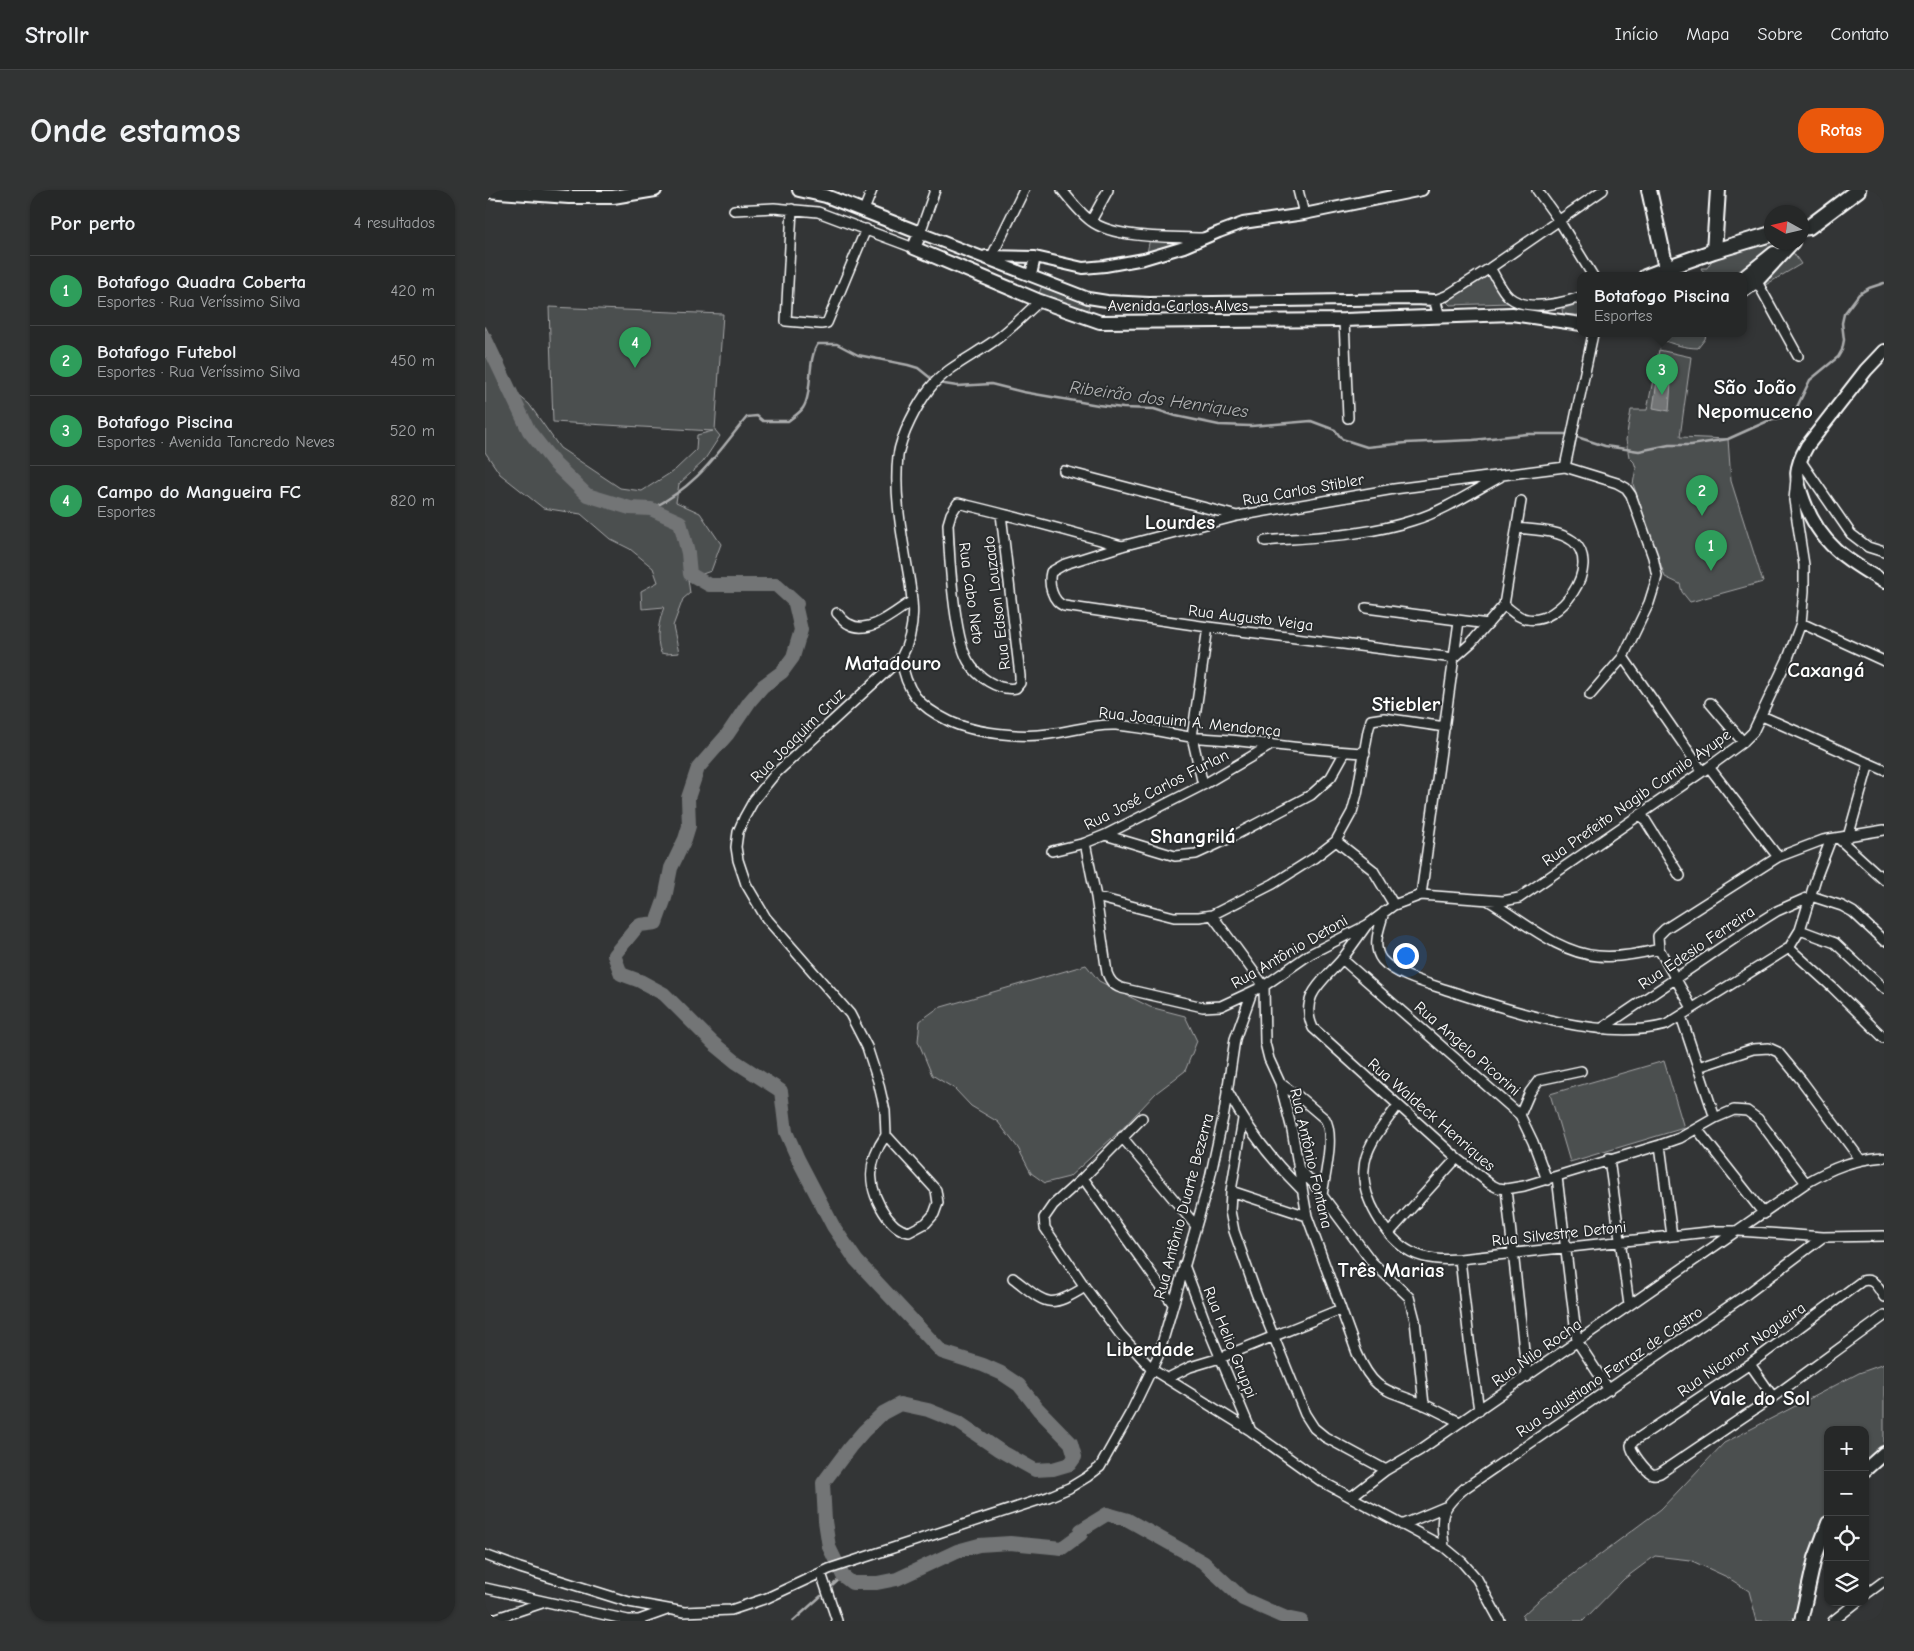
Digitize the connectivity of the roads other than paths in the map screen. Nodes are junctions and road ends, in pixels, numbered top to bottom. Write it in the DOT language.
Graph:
graph roads {
  1 [pos="653,190"];
  2 [pos="807,190"];
  3 [pos="872,190"];
  4 [pos="935,190"];
  5 [pos="1024,190"];
  6 [pos="1063,190"];
  7 [pos="1108,190"];
  8 [pos="1298,190"];
  9 [pos="1422,190"];
  10 [pos="1537,190"];
  11 [pos="1603,190"];
  12 [pos="1649,190"];
  13 [pos="1717,190"];
  14 [pos="1858,190"];
  15 [pos="485,191"];
  16 [pos="792,209"];
  17 [pos="734,210"];
  18 [pos="864,210"];
  19 [pos="1304,214"];
  20 [pos="1091,221"];
  21 [pos="1560,222"];
  22 [pos="1809,225"];
  23 [pos="866,229"];
  24 [pos="919,233"];
  25 [pos="1764,236"];
  26 [pos="1205,238"];
  27 [pos="914,248"];
  28 [pos="1781,250"];
  29 [pos="1785,250"];
  30 [pos="1714,251"];
  31 [pos="979,256"];
  32 [pos="992,256"];
  33 [pos="1035,257"];
  34 [pos="1490,268"];
  35 [pos="1666,268"];
  36 [pos="1591,272"];
  37 [pos="1656,272"];
  38 [pos="1026,274"];
  39 [pos="1753,280"];
  40 [pos="1577,298"];
  41 [pos="1435,300"];
  42 [pos="1040,301"];
  43 [pos="1439,316"];
  44 [pos="1344,320"];
  45 [pos="1577,323"];
  46 [pos="1592,337"];
  47 [pos="1884,351"];
  48 [pos="1798,356"];
  49 [pos="1348,418"];
  50 [pos="1800,460"];
  51 [pos="1565,468"];
  52 [pos="1064,471"];
  53 [pos="1504,474"];
  54 [pos="1796,476"];
  55 [pos="1521,501"];
  56 [pos="1001,514"];
  57 [pos="1237,516"];
  58 [pos="1517,528"];
  59 [pos="1265,541"];
  60 [pos="1122,546"];
  61 [pos="1884,552"];
  62 [pos="1884,582"];
  63 [pos="912,601"];
  64 [pos="1504,606"];
  65 [pos="1366,608"];
  66 [pos="837,614"];
  67 [pos="1459,621"];
  68 [pos="1801,623"];
  69 [pos="1488,624"];
  70 [pos="1209,627"];
  71 [pos="1623,657"];
  72 [pos="901,658"];
  73 [pos="1454,658"];
  74 [pos="1884,661"];
  75 [pos="1016,688"];
  76 [pos="1590,695"];
  77 [pos="1709,703"];
  78 [pos="1762,716"];
  79 [pos="1445,727"];
  80 [pos="1192,737"];
  81 [pos="1743,742"];
  82 [pos="1271,745"];
  83 [pos="1345,752"];
  84 [pos="1365,753"];
  85 [pos="1869,764"];
  86 [pos="1706,769"];
  87 [pos="1884,770"];
  88 [pos="1203,785"];
  89 [pos="1642,815"];
  90 [pos="1884,830"];
  91 [pos="1105,835"];
  92 [pos="1839,838"];
  93 [pos="1336,841"];
  94 [pos="1085,843"];
  95 [pos="1052,851"];
  96 [pos="1778,857"];
  97 [pos="1680,876"];
  98 [pos="1884,880"];
  99 [pos="1421,895"];
  100 [pos="1811,896"];
  101 [pos="1095,897"];
  102 [pos="1488,900"];
  103 [pos="1394,905"];
  104 [pos="1384,912"];
  105 [pos="1212,914"];
  106 [pos="1367,925"];
  107 [pos="1800,930"];
  108 [pos="1884,941"];
  109 [pos="1789,948"];
  110 [pos="1659,949"];
  111 [pos="1342,959"];
  112 [pos="1676,978"];
  113 [pos="1264,986"];
  114 [pos="1884,989"];
  115 [pos="1251,992"];
  116 [pos="1692,1008"];
  117 [pos="1681,1016"];
  118 [pos="1601,1028"];
  119 [pos="1884,1038"];
  120 [pos="1698,1067"];
  121 [pos="1581,1071"];
  122 [pos="1280,1083"];
  123 [pos="1227,1090"];
  124 [pos="1398,1106"];
  125 [pos="1520,1114"];
  126 [pos="1142,1118"];
  127 [pos="1715,1118"];
  128 [pos="1243,1119"];
  129 [pos="1697,1129"];
  130 [pos="886,1135"];
  131 [pos="1122,1137"];
  132 [pos="1659,1145"];
  133 [pos="1884,1157"];
  134 [pos="1457,1158"];
  135 [pos="1609,1159"];
  136 [pos="1860,1159"];
  137 [pos="1297,1168"];
  138 [pos="1557,1176"];
  139 [pos="1083,1178"];
  140 [pos="1547,1180"];
  141 [pos="1806,1183"];
  142 [pos="1301,1189"];
  143 [pos="1506,1189"];
  144 [pos="1231,1190"];
  145 [pos="1322,1195"];
  146 [pos="1764,1214"];
  147 [pos="1307,1216"];
  148 [pos="1195,1226"];
  149 [pos="1739,1231"];
  150 [pos="1389,1233"];
  151 [pos="1672,1236"];
  152 [pos="1884,1236"];
  153 [pos="1823,1237"];
  154 [pos="1621,1242"];
  155 [pos="1565,1248"];
  156 [pos="1513,1253"];
  157 [pos="1460,1259"];
  158 [pos="1184,1265"];
  159 [pos="1013,1278"];
  160 [pos="1085,1287"];
  161 [pos="1884,1297"];
  162 [pos="1173,1304"];
  163 [pos="1629,1305"];
  164 [pos="1341,1310"];
  165 [pos="1884,1316"];
  166 [pos="1274,1336"];
  167 [pos="1577,1341"];
  168 [pos="1220,1358"];
  169 [pos="1749,1364"];
  170 [pos="1153,1370"];
  171 [pos="1527,1377"];
  172 [pos="1168,1378"];
  173 [pos="1609,1390"];
  174 [pos="1773,1397"];
  175 [pos="1424,1405"];
  176 [pos="1479,1410"];
  177 [pos="1460,1422"];
  178 [pos="1251,1431"];
  179 [pos="1884,1453"];
  180 [pos="1869,1466"];
  181 [pos="1386,1470"];
  182 [pos="1351,1497"];
  183 [pos="1445,1507"];
  184 [pos="1402,1525"];
  185 [pos="1824,1534"];
  186 [pos="1444,1547"];
  187 [pos="485,1554"];
  188 [pos="825,1571"];
  189 [pos="1884,1581"];
  190 [pos="485,1588"];
  191 [pos="1869,1592"];
  192 [pos="545,1601"];
  193 [pos="1852,1606"];
  194 [pos="667,1610"];
  195 [pos="488,1621"];
  196 [pos="837,1621"];
  197 [pos="1499,1621"];
  198 [pos="1801,1621"];
  199 [pos="1833,1621"];
  1 -- 15 [label="main road"];
  2 -- 18 [label="main road"];
  3 -- 18 [label="street"];
  4 -- 24 [label="street"];
  5 -- 32 [label="street"];
  6 -- 20 [label="street"];
  7 -- 20 [label="street"];
  8 -- 19 [label="street"];
  9 -- 19 [label="street"];
  10 -- 21 [label="street"];
  11 -- 21 [label="street"];
  12 -- 35 [label="main road"];
  13 -- 30 [label="main road"];
  14 -- 22 [label="main road"];
  16 -- 17 [label="street"];
  16 -- 23 [label="street"];
  16 -- 23 [label="street"];
  18 -- 24 [label="main road"];
  19 -- 26 [label="street"];
  20 -- 26 [label="street"];
  21 -- 34 [label="street"];
  21 -- 36 [label="street"];
  23 -- 27 [label="street"];
  24 -- 27 [label="main road"];
  24 -- 31 [label="street"];
  25 -- 30 [label="main road"];
  26 -- 33 [label="street"];
  27 -- 42 [label="main road, Avenida Carlos Alves"];
  28 -- 39 [label="main road"];
  29 -- 39 [label="main road"];
  30 -- 35 [label="main road"];
  31 -- 32 [label="street"];
  31 -- 38 [label="street"];
  32 -- 33 [label="street"];
  33 -- 38 [label="street"];
  34 -- 40 [label="street"];
  34 -- 41 [label="street"];
  35 -- 37 [label="main road"];
  38 -- 41 [label="street"];
  39 -- 48 [label="street"];
  41 -- 43 [label="street"];
  42 -- 44 [label="main road, Avenida Carlos Alves"];
  42 -- 63 [label="street, Rua Joaquim Cruz"];
  43 -- 44 [label="main road, Avenida Carlos Alves"];
  43 -- 45 [label="main road, Avenida Carlos Alves"];
  44 -- 49 [label="street"];
  46 -- 51 [label="street"];
  47 -- 50 [label="main road"];
  50 -- 54 [label="main road"];
  50 -- 61 [label="street"];
  51 -- 53 [label="street, Rua Carlos Stibler"];
  51 -- 71 [label="street"];
  52 -- 57 [label="street, Rua Carlos Stibler"];
  53 -- 57 [label="street, Rua Carlos Stibler"];
  53 -- 59 [label="street"];
  54 -- 62 [label="main road"];
  54 -- 68 [label="street, Rua Prefeito Nagib Camilo Ayupe"];
  55 -- 58 [label="street"];
  56 -- 60 [label="street"];
  56 -- 75 [label="street, Rua Edson Louzado"];
  56 -- 75 [label="street, Rua Cabo Neto"];
  57 -- 60 [label="street"];
  58 -- 64 [label="street"];
  58 -- 64 [label="street"];
  60 -- 70 [label="street, Rua Augusto Veiga"];
  63 -- 66 [label="street"];
  63 -- 72 [label="street, Rua Joaquim Cruz"];
  64 -- 69 [label="street"];
  65 -- 67 [label="street"];
  67 -- 69 [label="street"];
  67 -- 73 [label="street"];
  68 -- 74 [label="street"];
  68 -- 78 [label="street, Rua Prefeito Nagib Camilo Ayupe"];
  69 -- 73 [label="street"];
  70 -- 73 [label="street, Rua Augusto Veiga"];
  70 -- 80 [label="street"];
  71 -- 76 [label="street"];
  71 -- 86 [label="street"];
  72 -- 80 [label="street, Rua Joaquim A. Mendonça"];
  72 -- 130 [label="street, Rua Joaquim Cruz"];
  73 -- 79 [label="street"];
  77 -- 81 [label="street"];
  78 -- 81 [label="street, Rua Prefeito Nagib Camilo Ayupe"];
  78 -- 85 [label="street"];
  79 -- 84 [label="street"];
  79 -- 99 [label="street"];
  80 -- 82 [label="street, Rua Joaquim A. Mendonça"];
  80 -- 88 [label="street"];
  81 -- 86 [label="street, Rua Prefeito Nagib Camilo Ayupe"];
  82 -- 83 [label="street, Rua Joaquim A. Mendonça"];
  82 -- 88 [label="street, Rua José Carlos Furlan"];
  83 -- 84 [label="street, Rua Joaquim A. Mendonça"];
  83 -- 91 [label="street"];
  84 -- 93 [label="street"];
  85 -- 87 [label="street"];
  85 -- 92 [label="street"];
  86 -- 89 [label="street, Rua Prefeito Nagib Camilo Ayupe"];
  86 -- 96 [label="street"];
  88 -- 91 [label="street, Rua José Carlos Furlan"];
  89 -- 97 [label="street"];
  89 -- 102 [label="street, Rua Prefeito Nagib Camilo Ayupe"];
  90 -- 92 [label="street"];
  91 -- 94 [label="street, Rua José Carlos Furlan"];
  92 -- 96 [label="street"];
  92 -- 98 [label="street"];
  92 -- 100 [label="street"];
  93 -- 103 [label="street"];
  93 -- 105 [label="street"];
  94 -- 95 [label="street, Rua José Carlos Furlan"];
  94 -- 101 [label="street"];
  96 -- 110 [label="street"];
  99 -- 102 [label="street, Rua Prefeito Nagib Camilo Ayupe"];
  99 -- 103 [label="street, Rua Prefeito Nagib Camilo Ayupe"];
  100 -- 107 [label="street"];
  100 -- 108 [label="street"];
  100 -- 112 [label="street, Rua Edesio Ferreira"];
  101 -- 105 [label="street"];
  101 -- 115 [label="street, Rua Antônio Detoni"];
  102 -- 110 [label="street"];
  103 -- 104 [label="street, Rua Prefeito Nagib Camilo Ayupe"];
  104 -- 106 [label="street, Rua Prefeito Nagib Camilo Ayupe"];
  104 -- 118 [label="street"];
  105 -- 113 [label="street"];
  106 -- 111 [label="street, Rua Waldeck Henriques"];
  106 -- 113 [label="street, Rua Antônio Detoni"];
  107 -- 109 [label="street"];
  107 -- 114 [label="street"];
  109 -- 116 [label="street"];
  109 -- 119 [label="street"];
  110 -- 112 [label="street"];
  111 -- 124 [label="street, Rua Waldeck Henriques"];
  111 -- 125 [label="street, Rua Angelo Picorini"];
  112 -- 116 [label="street"];
  112 -- 118 [label="street, Rua Edesio Ferreira"];
  113 -- 115 [label="street, Rua Antônio Detoni"];
  113 -- 122 [label="street, Rua Antônio Fontana"];
  115 -- 123 [label="street, Rua Antônio Duarte Bezerra"];
  116 -- 117 [label="street"];
  117 -- 118 [label="street"];
  117 -- 120 [label="street"];
  120 -- 127 [label="street"];
  120 -- 136 [label="street"];
  121 -- 125 [label="street"];
  122 -- 137 [label="street, Rua Antônio Fontana"];
  122 -- 145 [label="street"];
  123 -- 128 [label="street"];
  123 -- 148 [label="street, Rua Antônio Duarte Bezerra"];
  124 -- 134 [label="street, Rua Waldeck Henriques"];
  124 -- 150 [label="street, Rua Silvestre Detoni"];
  125 -- 140 [label="street, Rua Angelo Picorini"];
  126 -- 131 [label="street"];
  127 -- 129 [label="street, Rua Waldeck Henriques"];
  127 -- 141 [label="street, Rua Waldeck Henriques"];
  128 -- 142 [label="street"];
  128 -- 144 [label="street"];
  129 -- 132 [label="street, Rua Waldeck Henriques"];
  129 -- 146 [label="street"];
  130 -- 130 [label="street"];
  131 -- 139 [label="street"];
  131 -- 148 [label="street"];
  132 -- 135 [label="street, Rua Waldeck Henriques"];
  132 -- 151 [label="street"];
  133 -- 136 [label="street, Rua Nilo Rocha"];
  134 -- 143 [label="street, Rua Waldeck Henriques"];
  134 -- 150 [label="street"];
  135 -- 138 [label="street, Rua Waldeck Henriques"];
  135 -- 154 [label="street"];
  136 -- 141 [label="street, Rua Nilo Rocha"];
  137 -- 142 [label="street, Rua Antônio Fontana"];
  137 -- 145 [label="street"];
  138 -- 140 [label="street, Rua Waldeck Henriques"];
  138 -- 155 [label="street"];
  139 -- 160 [label="street"];
  139 -- 162 [label="street"];
  140 -- 143 [label="street, Rua Waldeck Henriques"];
  141 -- 146 [label="street, Rua Nilo Rocha"];
  142 -- 147 [label="street, Rua Antônio Fontana"];
  143 -- 156 [label="street"];
  144 -- 147 [label="street"];
  144 -- 166 [label="street"];
  145 -- 175 [label="street"];
  146 -- 149 [label="street, Rua Nilo Rocha"];
  147 -- 164 [label="street, Rua Antônio Fontana"];
  148 -- 158 [label="street, Rua Antônio Duarte Bezerra"];
  149 -- 151 [label="street, Rua Silvestre Detoni"];
  149 -- 153 [label="street, Rua Silvestre Detoni"];
  149 -- 163 [label="street, Rua Nilo Rocha"];
  150 -- 157 [label="street, Rua Silvestre Detoni"];
  151 -- 154 [label="street, Rua Silvestre Detoni"];
  152 -- 153 [label="street, Rua Silvestre Detoni"];
  153 -- 173 [label="street, Rua Salustiano Ferraz de Castro"];
  154 -- 155 [label="street, Rua Silvestre Detoni"];
  154 -- 163 [label="street"];
  155 -- 156 [label="street, Rua Silvestre Detoni"];
  155 -- 167 [label="street"];
  156 -- 157 [label="street, Rua Silvestre Detoni"];
  156 -- 171 [label="street"];
  157 -- 176 [label="street"];
  158 -- 162 [label="street, Rua Antônio Duarte Bezerra"];
  158 -- 168 [label="street, Rua Helio Gruppi"];
  159 -- 160 [label="street"];
  160 -- 170 [label="street"];
  161 -- 169 [label="street, Rua Nicanor Nogueira"];
  162 -- 170 [label="street, Rua Antônio Duarte Bezerra"];
  163 -- 167 [label="street, Rua Nilo Rocha"];
  164 -- 166 [label="street"];
  164 -- 175 [label="street, Rua Antônio Fontana"];
  165 -- 174 [label="street"];
  166 -- 168 [label="street"];
  166 -- 181 [label="street"];
  167 -- 171 [label="street, Rua Nilo Rocha"];
  167 -- 173 [label="street"];
  168 -- 172 [label="street"];
  168 -- 178 [label="street, Rua Helio Gruppi"];
  169 -- 174 [label="street"];
  169 -- 174 [label="street, Rua Nicanor Nogueira"];
  170 -- 172 [label="street"];
  170 -- 188 [label="street, Rua Antônio Duarte Bezerra"];
  171 -- 176 [label="street, Rua Nilo Rocha"];
  172 -- 178 [label="street"];
  173 -- 183 [label="street, Rua Salustiano Ferraz de Castro"];
  175 -- 177 [label="street, Rua Antônio Fontana"];
  176 -- 177 [label="street, Rua Nilo Rocha"];
  177 -- 181 [label="street, Rua Nilo Rocha"];
  178 -- 182 [label="street"];
  179 -- 180 [label="main road"];
  181 -- 182 [label="street, Rua Nilo Rocha"];
  182 -- 184 [label="street"];
  183 -- 184 [label="street"];
  183 -- 186 [label="street"];
  184 -- 186 [label="street"];
  185 -- 198 [label="main road"];
  186 -- 197 [label="street"];
  187 -- 194 [label="street, Rua Antônio Duarte Bezerra"];
  188 -- 194 [label="street, Rua Antônio Duarte Bezerra"];
  188 -- 196 [label="street"];
  189 -- 191 [label="street"];
  190 -- 192 [label="street"];
  192 -- 194 [label="street"];
  192 -- 195 [label="street"];
  193 -- 199 [label="street"];
}
